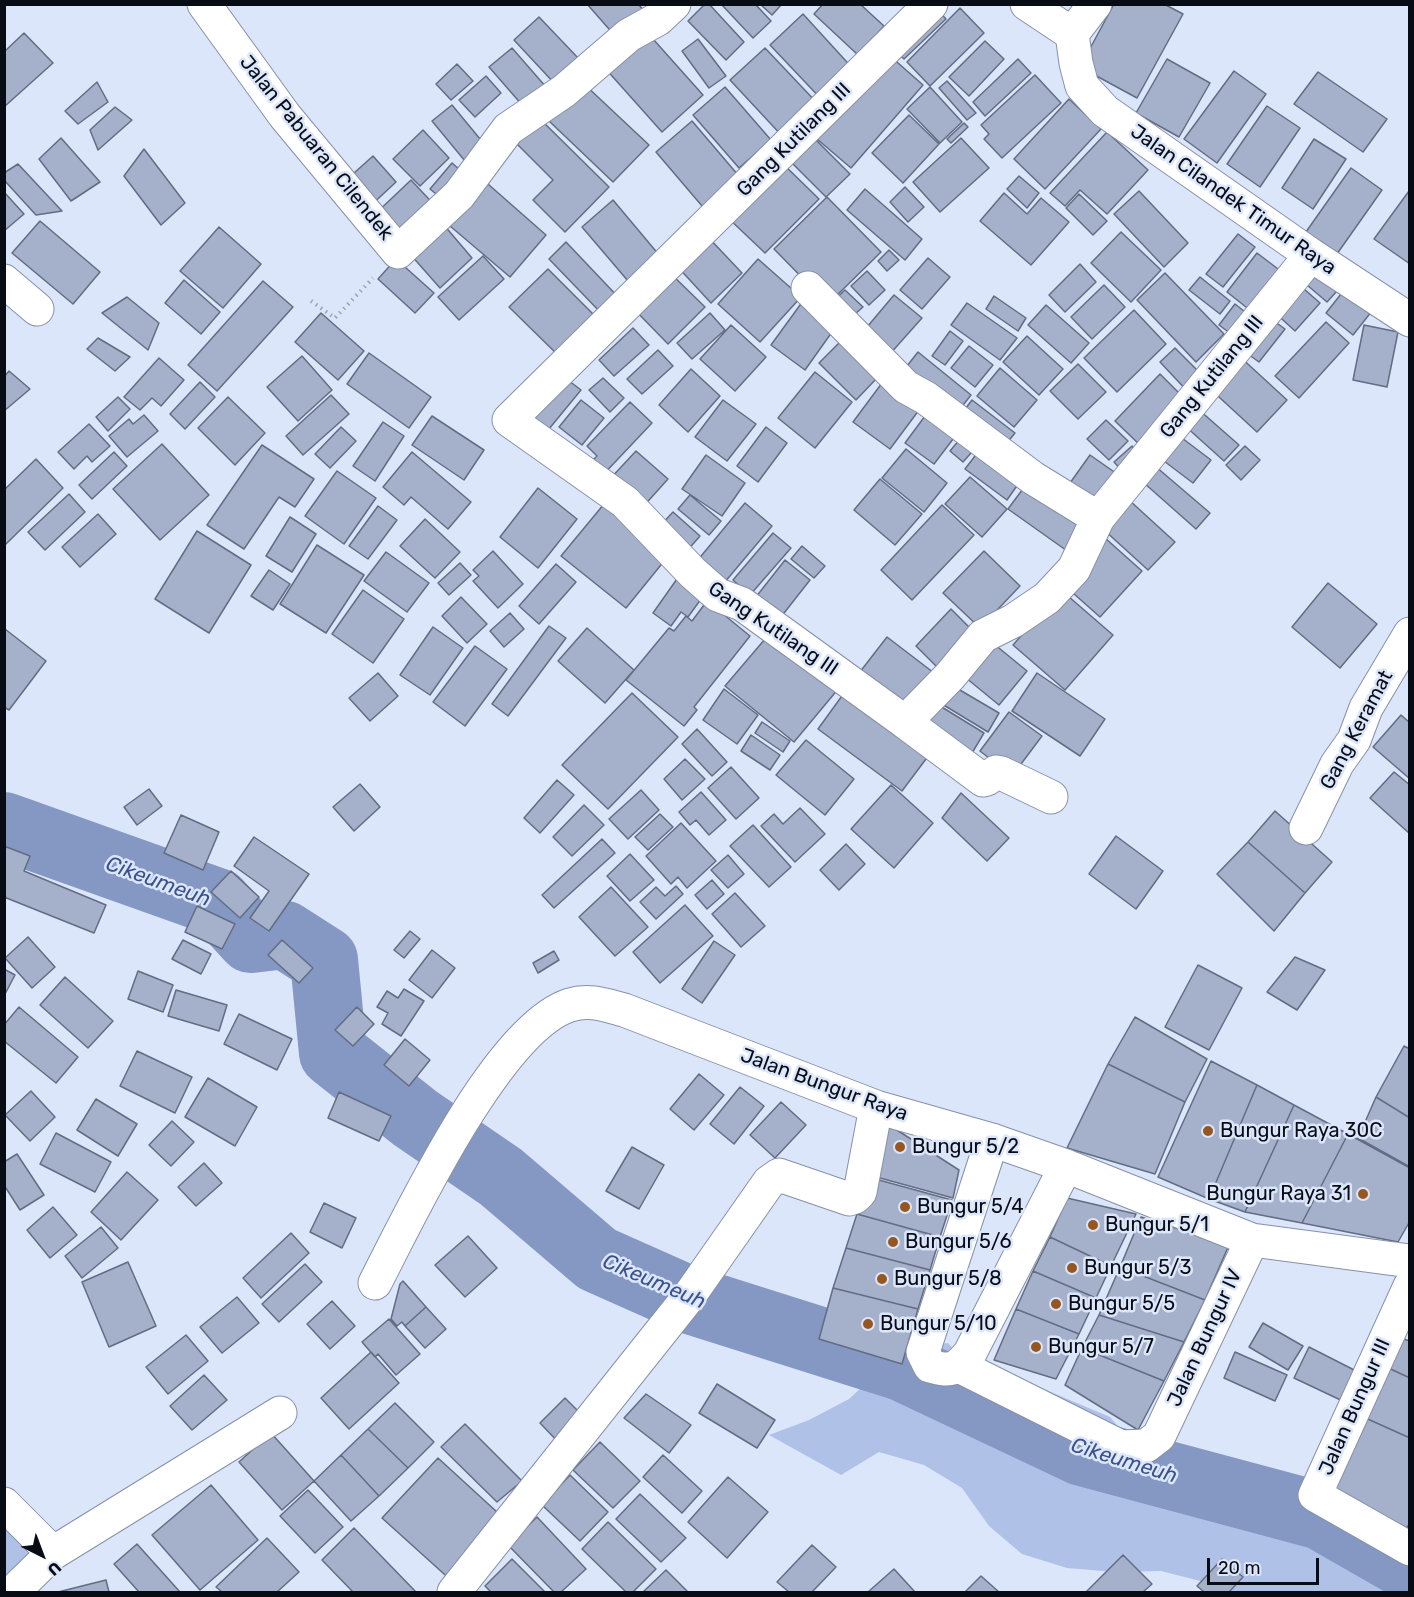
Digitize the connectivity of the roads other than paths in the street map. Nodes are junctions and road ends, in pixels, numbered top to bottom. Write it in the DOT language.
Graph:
graph roads {
  1 [pos="204,4"];
  2 [pos="931,4"];
  3 [pos="1027,4"];
  4 [pos="1095,4"];
  5 [pos="659,10"];
  6 [pos="1074,48"];
  7 [pos="1311,255"];
  8 [pos="4,281"];
  9 [pos="808,288"];
  10 [pos="37,309"];
  11 [pos="1410,320"];
  12 [pos="1098,518"];
  13 [pos="1410,634"];
  14 [pos="905,722"];
  15 [pos="1051,797"];
  16 [pos="1306,828"];
  17 [pos="876,1107"];
  18 [pos="992,1140"];
  19 [pos="1066,1166"];
  20 [pos="1252,1240"];
  21 [pos="1410,1261"];
  22 [pos="375,1283"];
  23 [pos="1410,1287"];
  24 [pos="959,1366"];
  25 [pos="280,1413"];
  26 [pos="4,1504"];
  27 [pos="1410,1549"];
  28 [pos="53,1553"];
  29 [pos="13,1593"];
  30 [pos="454,1593"];
  1 -- 5 [label="street, Jalan Pabuaran Cilendek"];
  2 -- 14 [label="street, Gang Kutilang III"];
  3 -- 6 [label="street"];
  4 -- 6 [label="street"];
  6 -- 7 [label="street, Jalan Cilandek Timur Raya"];
  7 -- 11 [label="street, Jalan Cilandek Timur Raya"];
  7 -- 12 [label="street, Gang Kutilang III"];
  8 -- 10 [label="street"];
  9 -- 12 [label="street"];
  12 -- 14 [label="street, Gang Kutilang III"];
  13 -- 16 [label="street, Gang Keramat"];
  14 -- 15 [label="street"];
  17 -- 18 [label="street, Jalan Bungur Raya"];
  17 -- 22 [label="street, Jalan Bungur Raya"];
  17 -- 30 [label="street"];
  18 -- 19 [label="street, Jalan Bungur Raya"];
  18 -- 24 [label="street"];
  19 -- 20 [label="street, Jalan Bungur Raya"];
  19 -- 24 [label="street"];
  20 -- 21 [label="street, Jalan Bungur Raya"];
  20 -- 24 [label="street, Jalan Bungur IV"];
  23 -- 27 [label="street, Jalan Bungur III"];
  25 -- 28 [label="street"];
  26 -- 28 [label="street"];
  28 -- 29 [label="street"];
}
